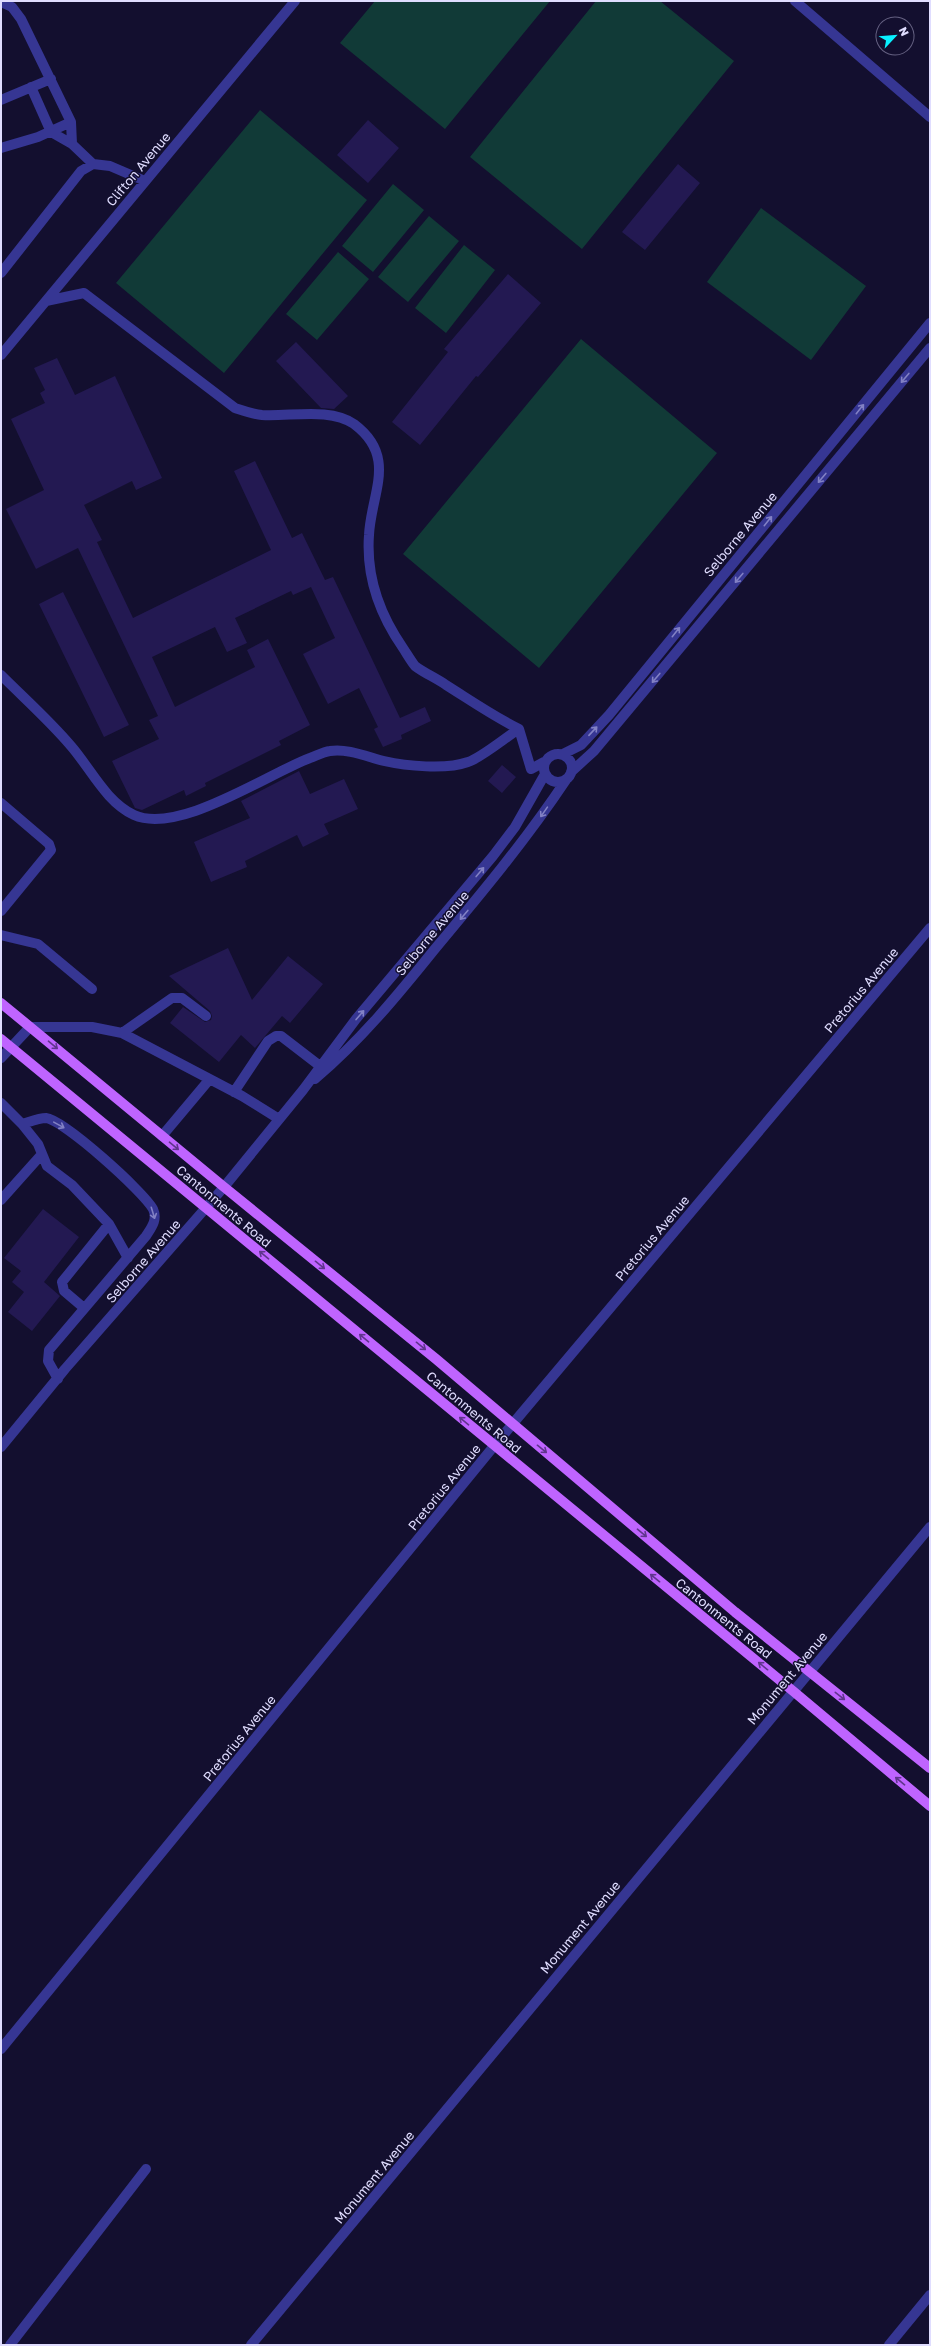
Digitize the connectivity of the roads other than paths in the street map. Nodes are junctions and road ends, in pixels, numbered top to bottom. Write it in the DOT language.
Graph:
graph roads {
  1 [pos="295,1"];
  2 [pos="795,1"];
  3 [pos="1,2"];
  4 [pos="51,79"];
  5 [pos="31,88"];
  6 [pos="1,100"];
  7 [pos="930,117"];
  8 [pos="70,122"];
  9 [pos="51,132"];
  10 [pos="72,144"];
  11 [pos="1,148"];
  12 [pos="93,164"];
  13 [pos="145,181"];
  14 [pos="1,273"];
  15 [pos="46,300"];
  16 [pos="930,323"];
  17 [pos="930,348"];
  18 [pos="909,349"];
  19 [pos="1,355"];
  20 [pos="921,359"];
  21 [pos="848,425"];
  22 [pos="858,435"];
  23 [pos="756,536"];
  24 [pos="766,545"];
  25 [pos="1,675"];
  26 [pos="519,729"];
  27 [pos="563,754"];
  28 [pos="544,762"];
  29 [pos="545,774"];
  30 [pos="568,776"];
  31 [pos="1,803"];
  32 [pos="1,911"];
  33 [pos="930,928"];
  34 [pos="1,935"];
  35 [pos="92,989"];
  36 [pos="1,1003"];
  37 [pos="206,1016"];
  38 [pos="30,1027"];
  39 [pos="122,1033"];
  40 [pos="1,1039"];
  41 [pos="337,1043"];
  42 [pos="12,1047"];
  43 [pos="347,1051"];
  44 [pos="1,1058"];
  45 [pos="320,1066"];
  46 [pos="209,1080"];
  47 [pos="303,1090"];
  48 [pos="234,1092"];
  49 [pos="1,1103"];
  50 [pos="278,1119"];
  51 [pos="22,1124"];
  52 [pos="162,1136"];
  53 [pos="42,1154"];
  54 [pos="224,1187"];
  55 [pos="1,1200"];
  56 [pos="206,1207"];
  57 [pos="109,1224"];
  58 [pos="128,1258"];
  59 [pos="84,1308"];
  60 [pos="58,1379"];
  61 [pos="512,1425"];
  62 [pos="494,1446"];
  63 [pos="1,1447"];
  64 [pos="930,1527"];
  65 [pos="809,1672"];
  66 [pos="793,1691"];
  67 [pos="930,1768"];
  68 [pos="930,1806"];
  69 [pos="1,2049"];
  70 [pos="146,2169"];
  71 [pos="930,2295"];
  72 [pos="10,2345"];
  73 [pos="251,2345"];
  74 [pos="889,2345"];
  1 -- 13 [label="street, Clifton Avenue"];
  2 -- 7 [label="street"];
  3 -- 4 [label="street"];
  4 -- 5 [label="street"];
  4 -- 8 [label="street"];
  5 -- 6 [label="street"];
  5 -- 9 [label="street"];
  8 -- 9 [label="street"];
  8 -- 10 [label="street"];
  9 -- 10 [label="street"];
  9 -- 11 [label="street"];
  10 -- 12 [label="street"];
  12 -- 13 [label="street"];
  12 -- 14 [label="street"];
  13 -- 15 [label="street, Clifton Avenue"];
  15 -- 19 [label="street, Clifton Avenue"];
  15 -- 26 [label="street"];
  16 -- 18 [label="street, Selborne Avenue"];
  17 -- 20 [label="street, Selborne Avenue"];
  18 -- 20 [label="street"];
  21 -- 18 [label="street, Selborne Avenue, one-way"];
  20 -- 22 [label="street, Selborne Avenue, one-way"];
  21 -- 22 [label="street"];
  23 -- 21 [label="street, Selborne Avenue, one-way"];
  22 -- 24 [label="street, Selborne Avenue, one-way"];
  23 -- 24 [label="street"];
  27 -- 23 [label="street, Selborne Avenue, one-way"];
  24 -- 30 [label="street, Selborne Avenue, one-way"];
  25 -- 26 [label="street"];
  26 -- 28 [label="street"];
  27 -- 28 [label="street"];
  27 -- 30 [label="street"];
  28 -- 29 [label="street"];
  29 -- 30 [label="street"];
  41 -- 29 [label="street, Selborne Avenue, one-way"];
  30 -- 43 [label="street, Selborne Avenue, one-way"];
  31 -- 32 [label="street"];
  33 -- 61 [label="street, Pretorius Avenue"];
  34 -- 35 [label="street"];
  36 -- 38 [label="main road, Cantonments Road"];
  37 -- 39 [label="street"];
  38 -- 39 [label="street"];
  38 -- 42 [label="street"];
  38 -- 52 [label="main road, Cantonments Road, one-way"];
  39 -- 46 [label="street"];
  40 -- 42 [label="main road, Cantonments Road"];
  41 -- 43 [label="street"];
  41 -- 45 [label="street, Selborne Avenue"];
  42 -- 44 [label="street"];
  42 -- 56 [label="main road, Cantonments Road"];
  43 -- 47 [label="street, Selborne Avenue"];
  45 -- 47 [label="street, Selborne Avenue"];
  45 -- 48 [label="street"];
  46 -- 48 [label="street"];
  46 -- 52 [label="street"];
  47 -- 50 [label="street, Selborne Avenue"];
  48 -- 50 [label="street"];
  49 -- 51 [label="street"];
  50 -- 54 [label="street, Selborne Avenue"];
  51 -- 53 [label="street"];
  51 -- 58 [label="street, one-way"];
  52 -- 54 [label="main road, Cantonments Road, one-way"];
  53 -- 55 [label="street"];
  53 -- 57 [label="street"];
  54 -- 56 [label="street, Selborne Avenue"];
  54 -- 61 [label="main road, Cantonments Road, one-way"];
  56 -- 60 [label="street, Selborne Avenue"];
  62 -- 56 [label="main road, Cantonments Road, one-way"];
  57 -- 58 [label="street"];
  57 -- 59 [label="street"];
  58 -- 59 [label="street"];
  59 -- 60 [label="street"];
  60 -- 63 [label="street, Selborne Avenue"];
  61 -- 62 [label="street, Pretorius Avenue"];
  61 -- 65 [label="main road, Cantonments Road, one-way"];
  66 -- 62 [label="main road, Cantonments Road, one-way"];
  62 -- 69 [label="street, Pretorius Avenue"];
  64 -- 65 [label="street, Monument Avenue"];
  65 -- 66 [label="street, Monument Avenue"];
  65 -- 67 [label="main road, Cantonments Road, one-way"];
  68 -- 66 [label="main road, Cantonments Road, one-way"];
  66 -- 73 [label="street, Monument Avenue"];
  70 -- 72 [label="street"];
  71 -- 74 [label="street"];
}
